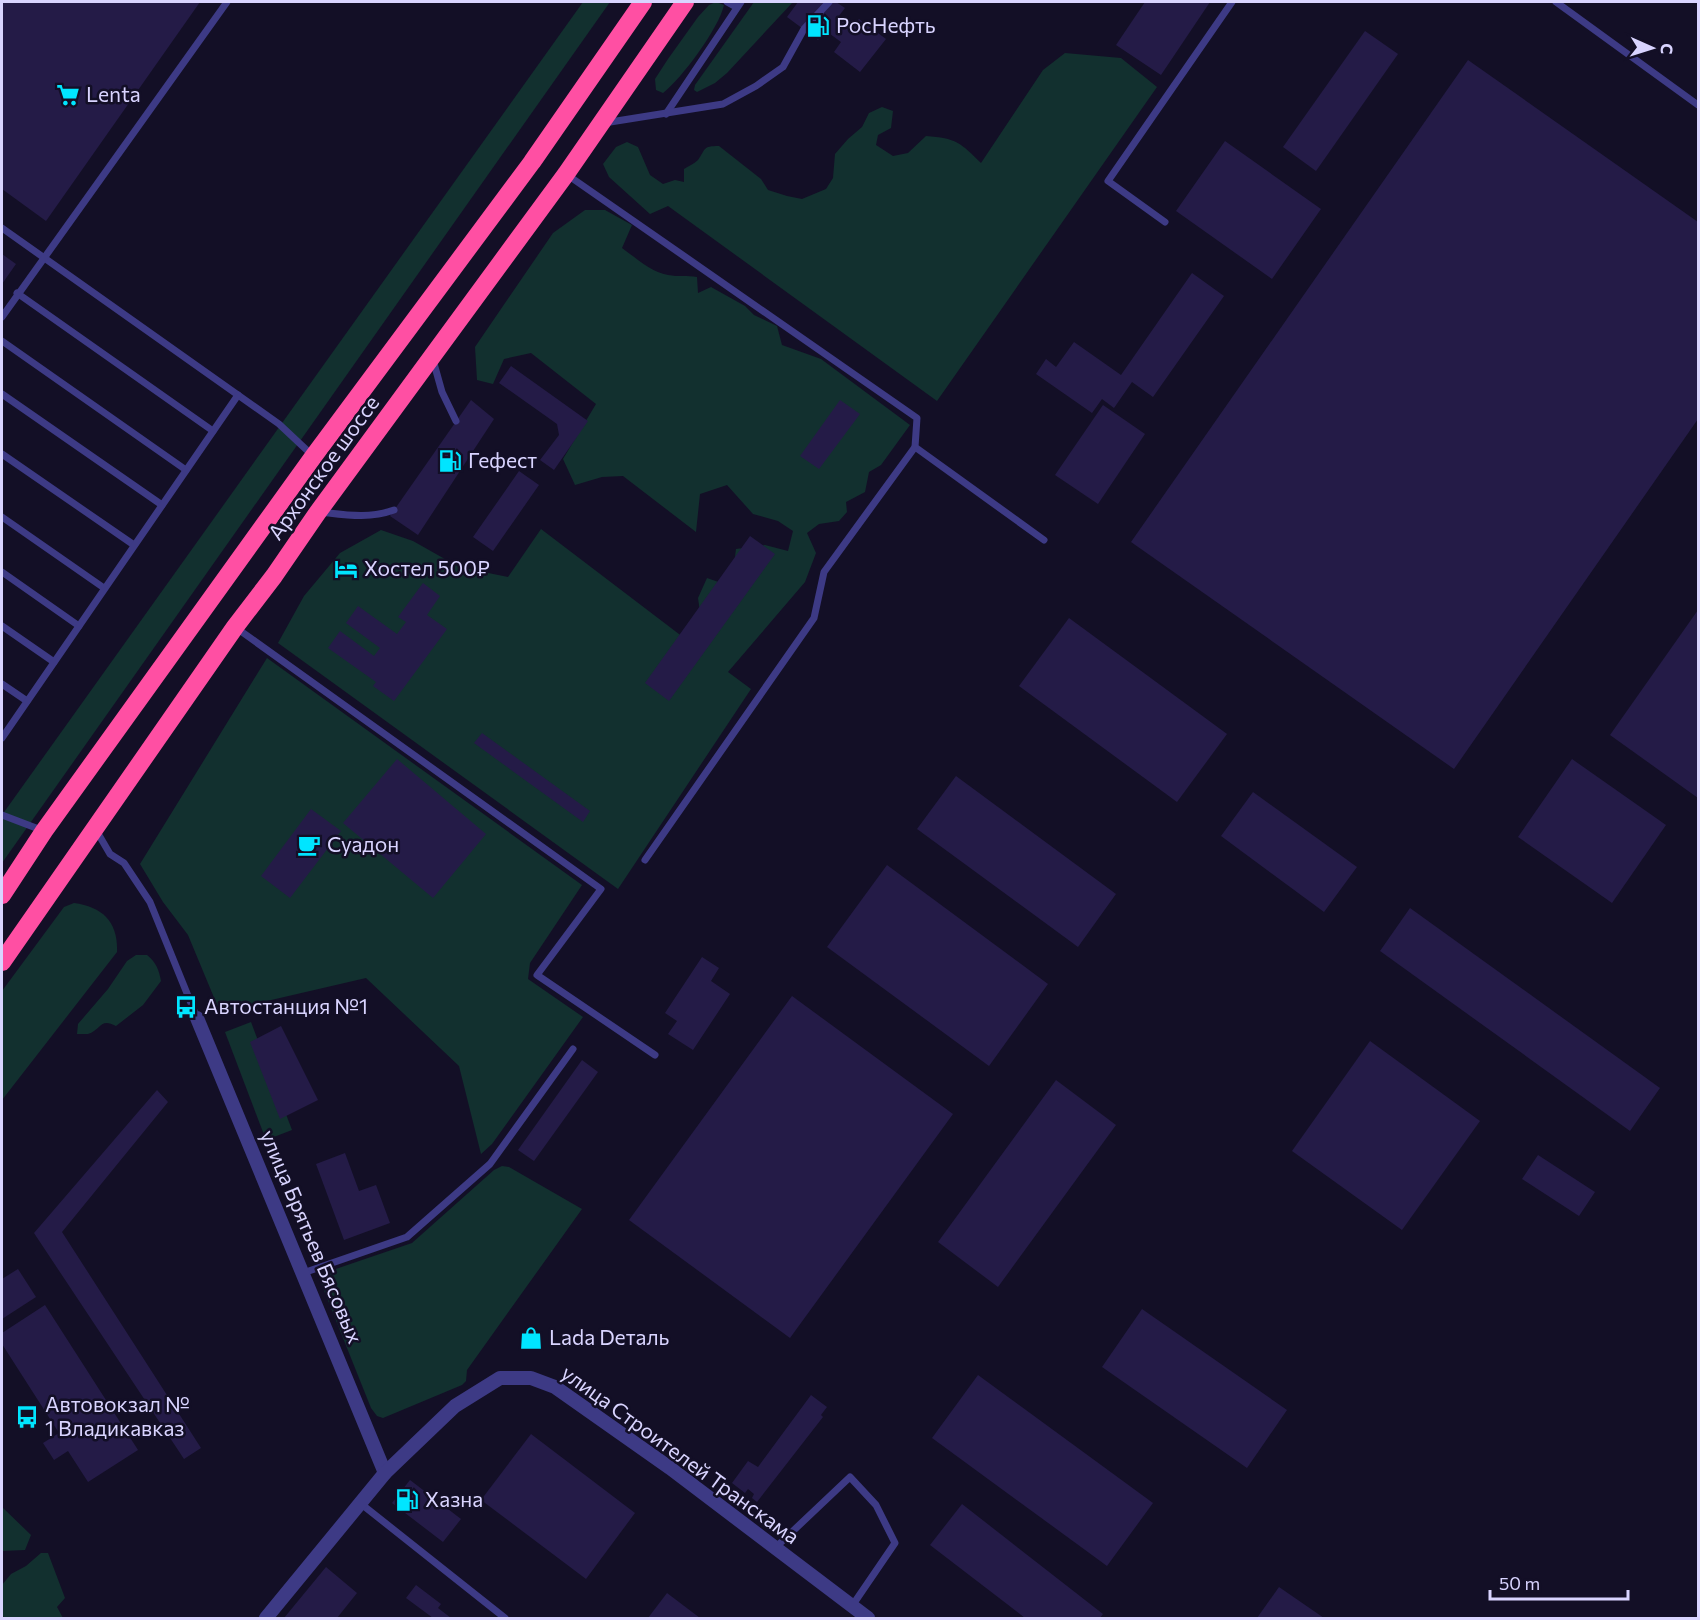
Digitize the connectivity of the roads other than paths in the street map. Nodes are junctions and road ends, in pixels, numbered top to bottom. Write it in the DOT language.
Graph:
graph roads {
  1 [pos="227,2"];
  2 [pos="642,2"];
  3 [pos="685,2"];
  4 [pos="727,2"];
  5 [pos="829,2"];
  6 [pos="1232,2"];
  7 [pos="1556,2"];
  8 [pos="739,4"];
  9 [pos="1698,105"];
  10 [pos="666,114"];
  11 [pos="602,124"];
  12 [pos="566,174"];
  13 [pos="1165,222"];
  14 [pos="2,228"];
  15 [pos="43,258"];
  16 [pos="17,293"];
  17 [pos="2,317"];
  18 [pos="2,340"];
  19 [pos="432,357"];
  20 [pos="2,394"];
  21 [pos="238,395"];
  22 [pos="456,421"];
  23 [pos="213,431"];
  24 [pos="915,447"];
  25 [pos="2,454"];
  26 [pos="313,457"];
  27 [pos="186,470"];
  28 [pos="162,505"];
  29 [pos="394,510"];
  30 [pos="318,512"];
  31 [pos="2,517"];
  32 [pos="1044,540"];
  33 [pos="134,545"];
  34 [pos="2,572"];
  35 [pos="104,588"];
  36 [pos="2,626"];
  37 [pos="79,626"];
  38 [pos="235,627"];
  39 [pos="54,662"];
  40 [pos="2,684"];
  41 [pos="27,701"];
  42 [pos="2,738"];
  43 [pos="2,814"];
  44 [pos="94,827"];
  45 [pos="44,831"];
  46 [pos="645,860"];
  47 [pos="2,895"];
  48 [pos="2,962"];
  49 [pos="197,1018"];
  50 [pos="573,1049"];
  51 [pos="655,1055"];
  52 [pos="303,1273"];
  53 [pos="385,1473"];
  54 [pos="360,1503"];
  55 [pos="775,1548"];
  56 [pos="852,1606"];
  57 [pos="266,1618"];
  58 [pos="505,1618"];
  59 [pos="868,1618"];
  1 -- 15 [label="lane"];
  2 -- 26 [label="highway, Архонское шоссе"];
  3 -- 11 [label="highway, Архонское шоссе"];
  4 -- 8 [label="lane"];
  5 -- 10 [label="lane"];
  6 -- 13 [label="lane"];
  7 -- 9 [label="lane"];
  8 -- 10 [label="lane"];
  10 -- 11 [label="lane"];
  11 -- 12 [label="highway, Архонское шоссе"];
  12 -- 19 [label="highway, Архонское шоссе"];
  12 -- 24 [label="lane"];
  14 -- 15 [label="lane"];
  15 -- 16 [label="lane"];
  15 -- 21 [label="lane"];
  16 -- 17 [label="lane"];
  16 -- 23 [label="lane"];
  18 -- 27 [label="lane"];
  19 -- 22 [label="lane"];
  19 -- 30 [label="highway, Архонское шоссе"];
  20 -- 28 [label="lane"];
  21 -- 23 [label="lane"];
  21 -- 26 [label="lane"];
  23 -- 27 [label="lane"];
  24 -- 32 [label="lane"];
  24 -- 46 [label="lane"];
  25 -- 33 [label="lane"];
  26 -- 45 [label="highway, Архонское шоссе"];
  27 -- 28 [label="lane"];
  28 -- 33 [label="lane"];
  29 -- 30 [label="lane"];
  30 -- 38 [label="highway, Архонское шоссе"];
  31 -- 35 [label="lane"];
  33 -- 35 [label="lane"];
  34 -- 37 [label="lane"];
  35 -- 37 [label="lane"];
  36 -- 39 [label="lane"];
  37 -- 39 [label="lane"];
  38 -- 44 [label="highway, Архонское шоссе"];
  38 -- 51 [label="lane"];
  39 -- 41 [label="lane"];
  40 -- 41 [label="lane"];
  41 -- 42 [label="lane"];
  43 -- 45 [label="lane"];
  44 -- 48 [label="highway, Архонское шоссе"];
  44 -- 49 [label="lane"];
  45 -- 47 [label="highway, Архонское шоссе"];
  49 -- 52 [label="street, улица Брятьев Бясовых"];
  50 -- 52 [label="lane"];
  52 -- 53 [label="street, улица Брятьев Бясовых"];
  53 -- 54 [label="street, улица Строителей Транскама"];
  53 -- 55 [label="street, улица Строителей Транскама"];
  54 -- 57 [label="street, улица Строителей Транскама"];
  54 -- 58 [label="lane"];
  55 -- 56 [label="street, улица Строителей Транскама"];
  55 -- 56 [label="lane"];
  56 -- 59 [label="street, улица Строителей Транскама"];
}
